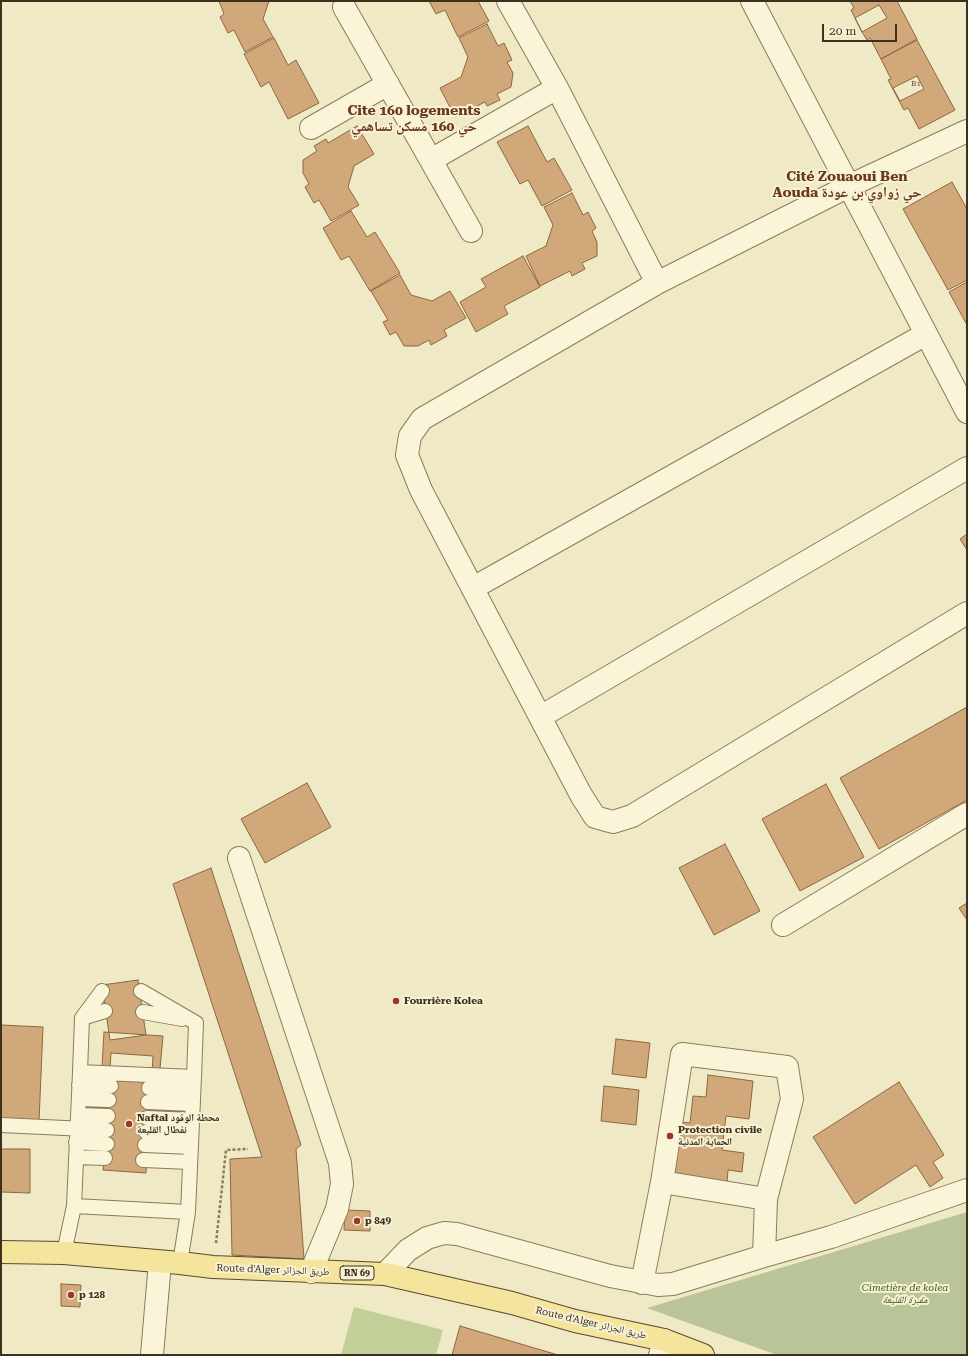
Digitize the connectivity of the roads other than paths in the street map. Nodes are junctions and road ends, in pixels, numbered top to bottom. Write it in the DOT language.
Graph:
graph roads {
  1 [pos="508,1"];
  2 [pos="752,1"];
  3 [pos="344,7"];
  4 [pos="388,84"];
  5 [pos="557,88"];
  6 [pos="311,128"];
  7 [pos="967,131"];
  8 [pos="431,160"];
  9 [pos="849,186"];
  10 [pos="471,231"];
  11 [pos="657,283"];
  12 [pos="926,334"];
  13 [pos="967,412"];
  14 [pos="967,468"];
  15 [pos="473,588"];
  16 [pos="967,613"];
  17 [pos="540,717"];
  18 [pos="967,814"];
  19 [pos="239,858"];
  20 [pos="783,924"];
  21 [pos="102,991"];
  22 [pos="141,991"];
  23 [pos="105,1011"];
  24 [pos="143,1012"];
  25 [pos="82,1018"];
  26 [pos="194,1022"];
  27 [pos="79,1078"];
  28 [pos="111,1086"];
  29 [pos="193,1090"];
  30 [pos="148,1095"];
  31 [pos="79,1099"];
  32 [pos="109,1100"];
  33 [pos="77,1122"];
  34 [pos="108,1123"];
  35 [pos="1,1125"];
  36 [pos="191,1134"];
  37 [pos="76,1142"];
  38 [pos="76,1156"];
  39 [pos="143,1160"];
  40 [pos="190,1162"];
  41 [pos="662,1182"];
  42 [pos="967,1190"];
  43 [pos="766,1199"];
  44 [pos="74,1206"];
  45 [pos="188,1212"];
  46 [pos="1,1252"];
  47 [pos="64,1253"];
  48 [pos="764,1256"];
  49 [pos="170,1262"];
  50 [pos="310,1272"];
  51 [pos="385,1274"];
  52 [pos="642,1282"];
  53 [pos="662,1348"];
  54 [pos="152,1355"];
  55 [pos="703,1355"];
  1 -- 5 [label="street"];
  2 -- 9 [label="street"];
  3 -- 4 [label="street"];
  4 -- 6 [label="street"];
  4 -- 8 [label="street"];
  5 -- 8 [label="street"];
  5 -- 11 [label="street"];
  7 -- 9 [label="street"];
  8 -- 10 [label="street"];
  9 -- 11 [label="street"];
  9 -- 12 [label="street"];
  11 -- 15 [label="street"];
  12 -- 13 [label="street"];
  12 -- 15 [label="street"];
  14 -- 17 [label="street"];
  15 -- 17 [label="street"];
  16 -- 17 [label="street"];
  18 -- 20 [label="street"];
  19 -- 50 [label="street"];
  21 -- 25 [label="lane"];
  22 -- 26 [label="lane"];
  23 -- 25 [label="lane"];
  24 -- 26 [label="lane"];
  25 -- 27 [label="lane"];
  26 -- 29 [label="lane"];
  27 -- 28 [label="lane"];
  27 -- 29 [label="lane"];
  27 -- 31 [label="lane"];
  29 -- 30 [label="lane"];
  29 -- 36 [label="lane"];
  31 -- 32 [label="lane"];
  31 -- 33 [label="lane"];
  33 -- 34 [label="lane"];
  33 -- 35 [label="lane"];
  33 -- 37 [label="lane"];
  36 -- 36 [label="lane"];
  36 -- 40 [label="lane"];
  37 -- 38 [label="lane"];
  37 -- 38 [label="lane"];
  38 -- 44 [label="lane"];
  39 -- 40 [label="lane"];
  40 -- 45 [label="lane"];
  41 -- 43 [label="street"];
  41 -- 43 [label="street"];
  41 -- 52 [label="street"];
  42 -- 48 [label="street"];
  43 -- 48 [label="street"];
  44 -- 45 [label="lane"];
  44 -- 47 [label="lane"];
  45 -- 49 [label="lane"];
  46 -- 47 [label="main road, Route d'Alger طريق الجزائر / RN 69"];
  47 -- 49 [label="main road, Route d'Alger طريق الجزائر / RN 69"];
  48 -- 52 [label="street"];
  49 -- 50 [label="main road, Route d'Alger طريق الجزائر / RN 69"];
  49 -- 54 [label="street"];
  50 -- 51 [label="main road, Route d'Alger طريق الجزائر / RN 69"];
  51 -- 52 [label="street"];
  51 -- 53 [label="main road, Route d'Alger طريق الجزائر / RN 69"];
  53 -- 55 [label="main road, Route d'Alger طريق الجزائر / RN 69"];
}
